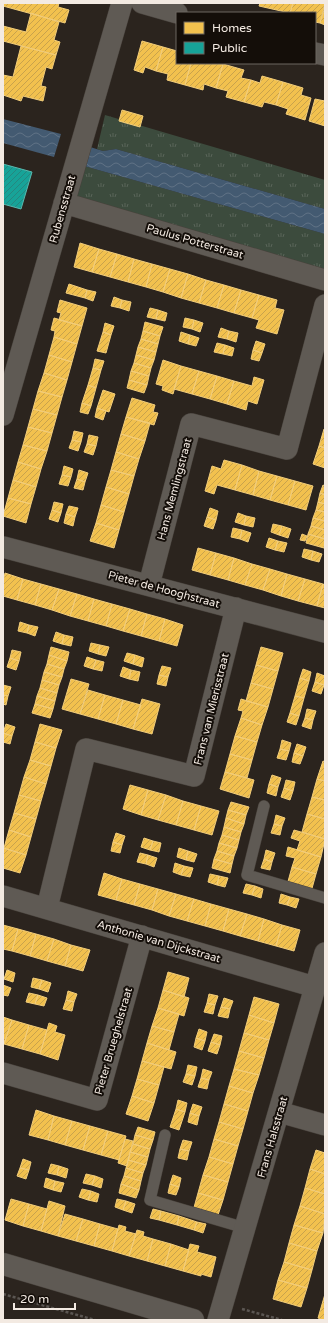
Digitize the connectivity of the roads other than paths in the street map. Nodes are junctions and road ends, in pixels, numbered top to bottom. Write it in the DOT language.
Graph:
graph roads {
  1 [pos="122,3"];
  2 [pos="142,3"];
  3 [pos="176,13"];
  4 [pos="64,203"];
  5 [pos="325,280"];
  6 [pos="325,305"];
  7 [pos="3,415"];
  8 [pos="3,547"];
  9 [pos="149,585"];
  10 [pos="236,608"];
  11 [pos="325,632"];
  12 [pos="264,806"];
  13 [pos="3,896"];
  14 [pos="325,898"];
  15 [pos="47,908"];
  16 [pos="142,936"];
  17 [pos="325,953"];
  18 [pos="315,987"];
  19 [pos="3,1073"];
  20 [pos="279,1112"];
  21 [pos="325,1125"];
  22 [pos="166,1135"];
  23 [pos="245,1228"];
  24 [pos="3,1264"];
  25 [pos="193,1320"];
  26 [pos="218,1320"];
  1 -- 4 [label="street, Rubensstraat"];
  2 -- 3 [label="street"];
  4 -- 5 [label="street, Paulus Potterstraat"];
  4 -- 7 [label="street, Rubensstraat"];
  6 -- 9 [label="street, Hans Memlingstraat"];
  8 -- 9 [label="street, Pieter de Hooghstraat"];
  9 -- 10 [label="street, Pieter de Hooghstraat"];
  10 -- 11 [label="street, Pieter de Hooghstraat"];
  10 -- 15 [label="street, Frans van Mierisstraat"];
  12 -- 14 [label="lane"];
  13 -- 15 [label="street, Anthonie van Dijckstraat"];
  15 -- 16 [label="street, Anthonie van Dijckstraat"];
  16 -- 18 [label="street, Anthonie van Dijckstraat"];
  16 -- 19 [label="street, Pieter Brueghelstraat"];
  17 -- 18 [label="street, Frans Halsstraat"];
  18 -- 20 [label="street, Frans Halsstraat"];
  20 -- 21 [label="street"];
  20 -- 23 [label="street, Frans Halsstraat"];
  22 -- 23 [label="lane"];
  23 -- 26 [label="street, Frans Halsstraat"];
  24 -- 25 [label="street"];
}
